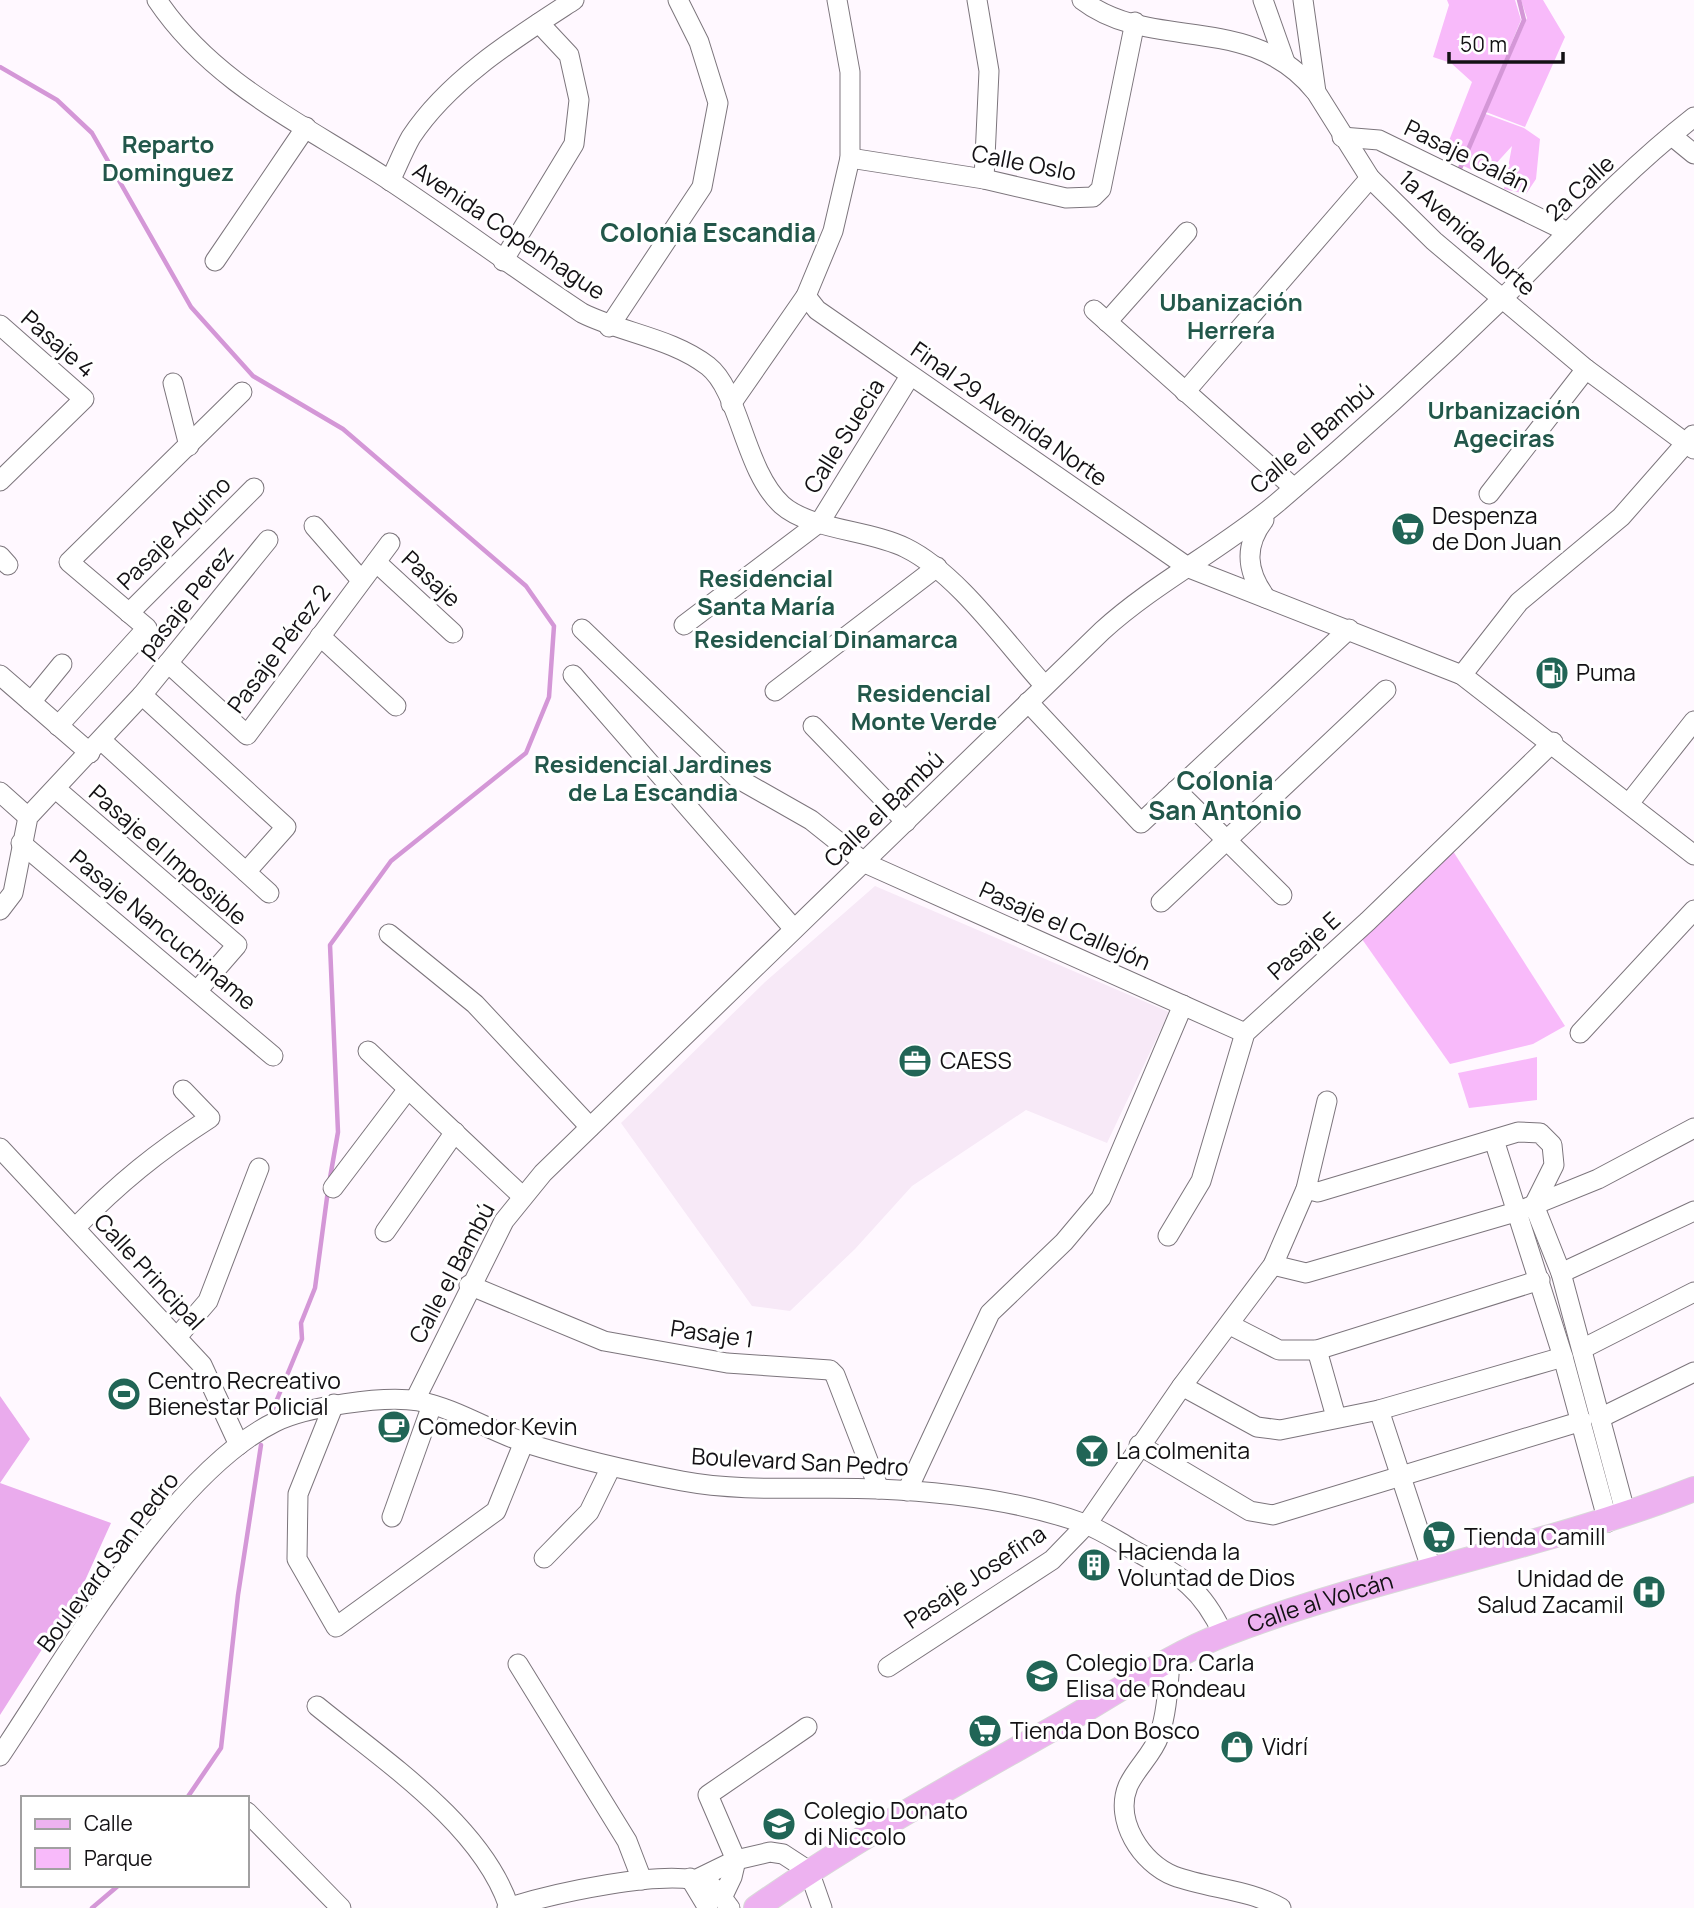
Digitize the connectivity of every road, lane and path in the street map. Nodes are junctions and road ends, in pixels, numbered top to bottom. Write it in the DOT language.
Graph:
graph roads {
  1 [pos="157,0"];
  2 [pos="574,0"];
  3 [pos="678,0"];
  4 [pos="837,0"];
  5 [pos="976,0"];
  6 [pos="1082,0"];
  7 [pos="1263,0"];
  8 [pos="1303,0"];
  9 [pos="1135,22"];
  10 [pos="539,23"];
  11 [pos="1285,62"];
  12 [pos="1316,92"];
  13 [pos="1694,117"];
  14 [pos="306,127"];
  15 [pos="1672,136"];
  16 [pos="1342,137"];
  17 [pos="1694,155"];
  18 [pos="850,158"];
  19 [pos="1370,178"];
  20 [pos="984,179"];
  21 [pos="390,181"];
  22 [pos="1187,232"];
  23 [pos="1568,232"];
  24 [pos="215,261"];
  25 [pos="503,261"];
  26 [pos="806,296"];
  27 [pos="1502,298"];
  28 [pos="610,327"];
  29 [pos="4,338"];
  30 [pos="1586,369"];
  31 [pos="910,376"];
  32 [pos="173,383"];
  33 [pos="242,392"];
  34 [pos="1185,392"];
  35 [pos="731,404"];
  36 [pos="1691,442"];
  37 [pos="189,446"];
  38 [pos="0,481"];
  39 [pos="254,488"];
  40 [pos="1294,488"];
  41 [pos="1489,494"];
  42 [pos="1276,504"];
  43 [pos="820,522"];
  44 [pos="314,526"];
  45 [pos="268,540"];
  46 [pos="390,543"];
  47 [pos="376,562"];
  48 [pos="937,567"];
  49 [pos="1189,568"];
  50 [pos="361,580"];
  51 [pos="1266,598"];
  52 [pos="130,613"];
  53 [pos="684,625"];
  54 [pos="582,629"];
  55 [pos="1349,629"];
  56 [pos="453,633"];
  57 [pos="320,636"];
  58 [pos="168,663"];
  59 [pos="62,664"];
  60 [pos="0,675"];
  61 [pos="1462,675"];
  62 [pos="573,676"];
  63 [pos="1044,685"];
  64 [pos="1386,690"];
  65 [pos="775,691"];
  66 [pos="142,695"];
  67 [pos="31,702"];
  68 [pos="1028,702"];
  69 [pos="396,706"];
  70 [pos="1694,721"];
  71 [pos="58,726"];
  72 [pos="813,726"];
  73 [pos="1552,742"];
  74 [pos="95,747"];
  75 [pos="56,789"];
  76 [pos="1176,790"];
  77 [pos="0,792"];
  78 [pos="1630,802"];
  79 [pos="28,817"];
  80 [pos="906,822"];
  81 [pos="1227,840"];
  82 [pos="21,843"];
  83 [pos="1694,855"];
  84 [pos="865,863"];
  85 [pos="246,872"];
  86 [pos="269,892"];
  87 [pos="1282,895"];
  88 [pos="1161,902"];
  89 [pos="0,910"];
  90 [pos="1694,910"];
  91 [pos="794,929"];
  92 [pos="388,934"];
  93 [pos="197,990"];
  94 [pos="1183,1006"];
  95 [pos="1580,1032"];
  96 [pos="1245,1033"];
  97 [pos="368,1051"];
  98 [pos="273,1056"];
  99 [pos="408,1089"];
  100 [pos="183,1090"];
  101 [pos="1327,1101"];
  102 [pos="590,1127"];
  103 [pos="1694,1128"];
  104 [pos="455,1132"];
  105 [pos="1494,1140"];
  106 [pos="0,1147"];
  107 [pos="259,1168"];
  108 [pos="333,1188"];
  109 [pos="1306,1188"];
  110 [pos="522,1196"];
  111 [pos="1526,1208"];
  112 [pos="1694,1211"];
  113 [pos="75,1228"];
  114 [pos="385,1232"];
  115 [pos="1168,1236"];
  116 [pos="1273,1265"];
  117 [pos="1561,1273"];
  118 [pos="1540,1280"];
  119 [pos="469,1285"];
  120 [pos="1694,1292"];
  121 [pos="1230,1325"];
  122 [pos="177,1337"];
  123 [pos="1582,1349"];
  124 [pos="1317,1350"];
  125 [pos="1563,1357"];
  126 [pos="1694,1372"];
  127 [pos="1182,1386"];
  128 [pos="423,1403"];
  129 [pos="334,1404"];
  130 [pos="1379,1409"];
  131 [pos="1336,1417"];
  132 [pos="1591,1420"];
  133 [pos="524,1442"];
  134 [pos="239,1445"];
  135 [pos="1139,1445"];
  136 [pos="611,1467"];
  137 [pos="1402,1478"];
  138 [pos="879,1489"];
  139 [pos="1694,1489"];
  140 [pos="907,1492"];
  141 [pos="392,1517"];
  142 [pos="1617,1519"];
  143 [pos="1087,1524"];
  144 [pos="544,1558"];
  145 [pos="1432,1572"];
  146 [pos="1223,1634"];
  147 [pos="1170,1662"];
  148 [pos="518,1664"];
  149 [pos="888,1667"];
  150 [pos="317,1706"];
  151 [pos="807,1727"];
  152 [pos="0,1756"];
  153 [pos="248,1813"];
  154 [pos="736,1860"];
  155 [pos="809,1871"];
  156 [pos="692,1879"];
  157 [pos="642,1880"];
  158 [pos="720,1905"];
  159 [pos="341,1908"];
  160 [pos="508,1908"];
  161 [pos="756,1908"];
  162 [pos="822,1908"];
  163 [pos="1282,1908"];
  1 -- 14 [label="street, Avenida Copenhague"];
  2 -- 10 [label="street"];
  3 -- 28 [label="street"];
  4 -- 18 [label="street"];
  5 -- 20 [label="street"];
  6 -- 9 [label="street"];
  7 -- 11 [label="street"];
  8 -- 12 [label="street, 1a Avenida Norte"];
  9 -- 11 [label="street"];
  9 -- 20 [label="street, Calle Oslo"];
  10 -- 21 [label="street"];
  10 -- 25 [label="street"];
  11 -- 12 [label="street"];
  12 -- 16 [label="street, 1a Avenida Norte"];
  13 -- 15 [label="street, 2a Calle"];
  14 -- 21 [label="street, Avenida Copenhague"];
  14 -- 24 [label="street"];
  15 -- 17 [label="street"];
  15 -- 23 [label="street, 2a Calle"];
  16 -- 19 [label="street, 1a Avenida Norte"];
  16 -- 23 [label="street, Pasaje Galán"];
  18 -- 20 [label="street, Calle Oslo"];
  18 -- 26 [label="street"];
  19 -- 27 [label="street, 1a Avenida Norte"];
  19 -- 34 [label="street"];
  21 -- 25 [label="street, Avenida Copenhague"];
  22 -- 34 [label="street"];
  23 -- 27 [label="street, 2a Calle"];
  25 -- 28 [label="street, Avenida Copenhague"];
  26 -- 31 [label="street, Final 29 Avenida Norte"];
  26 -- 35 [label="street"];
  27 -- 30 [label="street, 1a Avenida Norte"];
  27 -- 40 [label="street, Calle el Bambú"];
  28 -- 35 [label="street, Avenida Copenhague"];
  29 -- 38 [label="street, Pasaje 4"];
  30 -- 36 [label="street, 1a Avenida Norte"];
  30 -- 41 [label="street"];
  31 -- 43 [label="street, Calle Suecia"];
  31 -- 49 [label="street, Final 29 Avenida Norte"];
  32 -- 37 [label="street"];
  33 -- 37 [label="street"];
  34 -- 40 [label="street"];
  35 -- 43 [label="street, Avenida Copenhague"];
  36 -- 61 [label="street"];
  37 -- 52 [label="street"];
  39 -- 52 [label="street, Pasaje Aquino"];
  40 -- 42 [label="street, Calle el Bambú"];
  42 -- 49 [label="street, Calle el Bambú"];
  42 -- 51 [label="street"];
  43 -- 48 [label="street, Avenida Copenhague"];
  43 -- 53 [label="street"];
  44 -- 50 [label="street"];
  45 -- 58 [label="street, pasaje Perez"];
  46 -- 47 [label="street, Pasaje Pérez 2"];
  47 -- 50 [label="street, Pasaje Pérez 2"];
  47 -- 56 [label="street, Pasaje"];
  48 -- 63 [label="street, Avenida Copenhague"];
  48 -- 65 [label="street"];
  49 -- 51 [label="street, Final 29 Avenida Norte"];
  49 -- 63 [label="street, Calle el Bambú"];
  50 -- 57 [label="street, Pasaje Pérez 2"];
  51 -- 55 [label="street, Final 29 Avenida Norte"];
  52 -- 71 [label="street"];
  54 -- 84 [label="street, Pasaje el Callejón"];
  55 -- 61 [label="street, Final 29 Avenida Norte"];
  55 -- 76 [label="street"];
  57 -- 58 [label="street, Pasaje Pérez 2"];
  57 -- 69 [label="street"];
  58 -- 66 [label="street, pasaje Perez"];
  59 -- 67 [label="street"];
  60 -- 67 [label="street"];
  61 -- 73 [label="street, Final 29 Avenida Norte"];
  62 -- 91 [label="street"];
  63 -- 68 [label="street, Calle el Bambú"];
  64 -- 81 [label="street"];
  66 -- 74 [label="street, pasaje Perez"];
  66 -- 85 [label="street"];
  67 -- 71 [label="street"];
  68 -- 76 [label="street"];
  68 -- 80 [label="street, Calle el Bambú"];
  70 -- 78 [label="street"];
  71 -- 74 [label="street"];
  72 -- 80 [label="street"];
  73 -- 78 [label="street, Final 29 Avenida Norte"];
  73 -- 96 [label="street, Pasaje E"];
  74 -- 75 [label="street, pasaje Perez"];
  74 -- 85 [label="street"];
  75 -- 79 [label="street, pasaje Perez"];
  75 -- 93 [label="street, Pasaje el Imposible"];
  76 -- 81 [label="street"];
  77 -- 79 [label="street"];
  78 -- 83 [label="street, Final 29 Avenida Norte"];
  79 -- 82 [label="street"];
  80 -- 84 [label="street, Calle el Bambú"];
  81 -- 87 [label="street"];
  81 -- 88 [label="street"];
  82 -- 89 [label="street"];
  82 -- 93 [label="street, Pasaje Nancuchiname"];
  84 -- 91 [label="street, Calle el Bambú"];
  84 -- 94 [label="street, Pasaje el Callejón"];
  85 -- 86 [label="street"];
  90 -- 95 [label="street"];
  91 -- 102 [label="street, Calle el Bambú"];
  92 -- 102 [label="street"];
  93 -- 98 [label="street, Pasaje Nancuchiname"];
  94 -- 96 [label="street, Pasaje el Callejón"];
  94 -- 140 [label="street"];
  96 -- 115 [label="street"];
  97 -- 99 [label="street"];
  99 -- 104 [label="street"];
  99 -- 108 [label="street"];
  100 -- 113 [label="street"];
  101 -- 109 [label="street, Pasaje Josefina"];
  102 -- 110 [label="street, Calle el Bambú"];
  103 -- 111 [label="street"];
  104 -- 110 [label="street"];
  104 -- 114 [label="street"];
  105 -- 109 [label="street"];
  105 -- 111 [label="street"];
  105 -- 111 [label="street"];
  106 -- 113 [label="street, Calle Principal"];
  107 -- 122 [label="street"];
  109 -- 116 [label="street, Pasaje Josefina"];
  110 -- 119 [label="street, Calle el Bambú"];
  111 -- 116 [label="street"];
  111 -- 117 [label="street"];
  111 -- 118 [label="street"];
  112 -- 117 [label="street"];
  113 -- 122 [label="street, Calle Principal"];
  116 -- 121 [label="street, Pasaje Josefina"];
  117 -- 123 [label="street"];
  118 -- 124 [label="street"];
  118 -- 125 [label="street"];
  119 -- 128 [label="street, Calle el Bambú"];
  119 -- 138 [label="street, Pasaje 1"];
  120 -- 123 [label="street"];
  121 -- 124 [label="street"];
  121 -- 127 [label="street, Pasaje Josefina"];
  122 -- 134 [label="street, Calle Principal"];
  123 -- 132 [label="street"];
  124 -- 131 [label="street"];
  125 -- 130 [label="street"];
  125 -- 132 [label="street"];
  126 -- 132 [label="street"];
  127 -- 131 [label="street"];
  127 -- 135 [label="street, Pasaje Josefina"];
  128 -- 129 [label="street, Boulevard San Pedro"];
  128 -- 133 [label="street, Boulevard San Pedro"];
  128 -- 141 [label="street, Calle el Bambú"];
  129 -- 133 [label="street"];
  129 -- 134 [label="street, Boulevard San Pedro"];
  130 -- 131 [label="street"];
  130 -- 137 [label="street"];
  132 -- 137 [label="street"];
  132 -- 142 [label="street"];
  133 -- 136 [label="street, Boulevard San Pedro"];
  134 -- 152 [label="street, Boulevard San Pedro"];
  135 -- 137 [label="street"];
  135 -- 143 [label="street, Pasaje Josefina"];
  136 -- 138 [label="street, Boulevard San Pedro"];
  136 -- 144 [label="street"];
  137 -- 145 [label="street"];
  138 -- 140 [label="street, Boulevard San Pedro"];
  139 -- 142 [label="main road, Calle al Volcán"];
  140 -- 143 [label="street, Boulevard San Pedro"];
  142 -- 145 [label="main road, Calle al Volcán"];
  143 -- 146 [label="street, Boulevard San Pedro"];
  143 -- 149 [label="street, Pasaje Josefina"];
  145 -- 146 [label="main road, Calle al Volcán"];
  146 -- 147 [label="main road, Calle al Volcán"];
  147 -- 155 [label="main road, Calle al Volcán"];
  147 -- 163 [label="street"];
  148 -- 157 [label="street"];
  150 -- 160 [label="street"];
  151 -- 154 [label="street"];
  153 -- 159 [label="street"];
  154 -- 155 [label="street"];
  154 -- 156 [label="street"];
  154 -- 158 [label="street"];
  155 -- 161 [label="main road, Calle al Volcán"];
  155 -- 162 [label="street"];
  156 -- 157 [label="street"];
  156 -- 158 [label="street"];
  157 -- 160 [label="street"];
}
